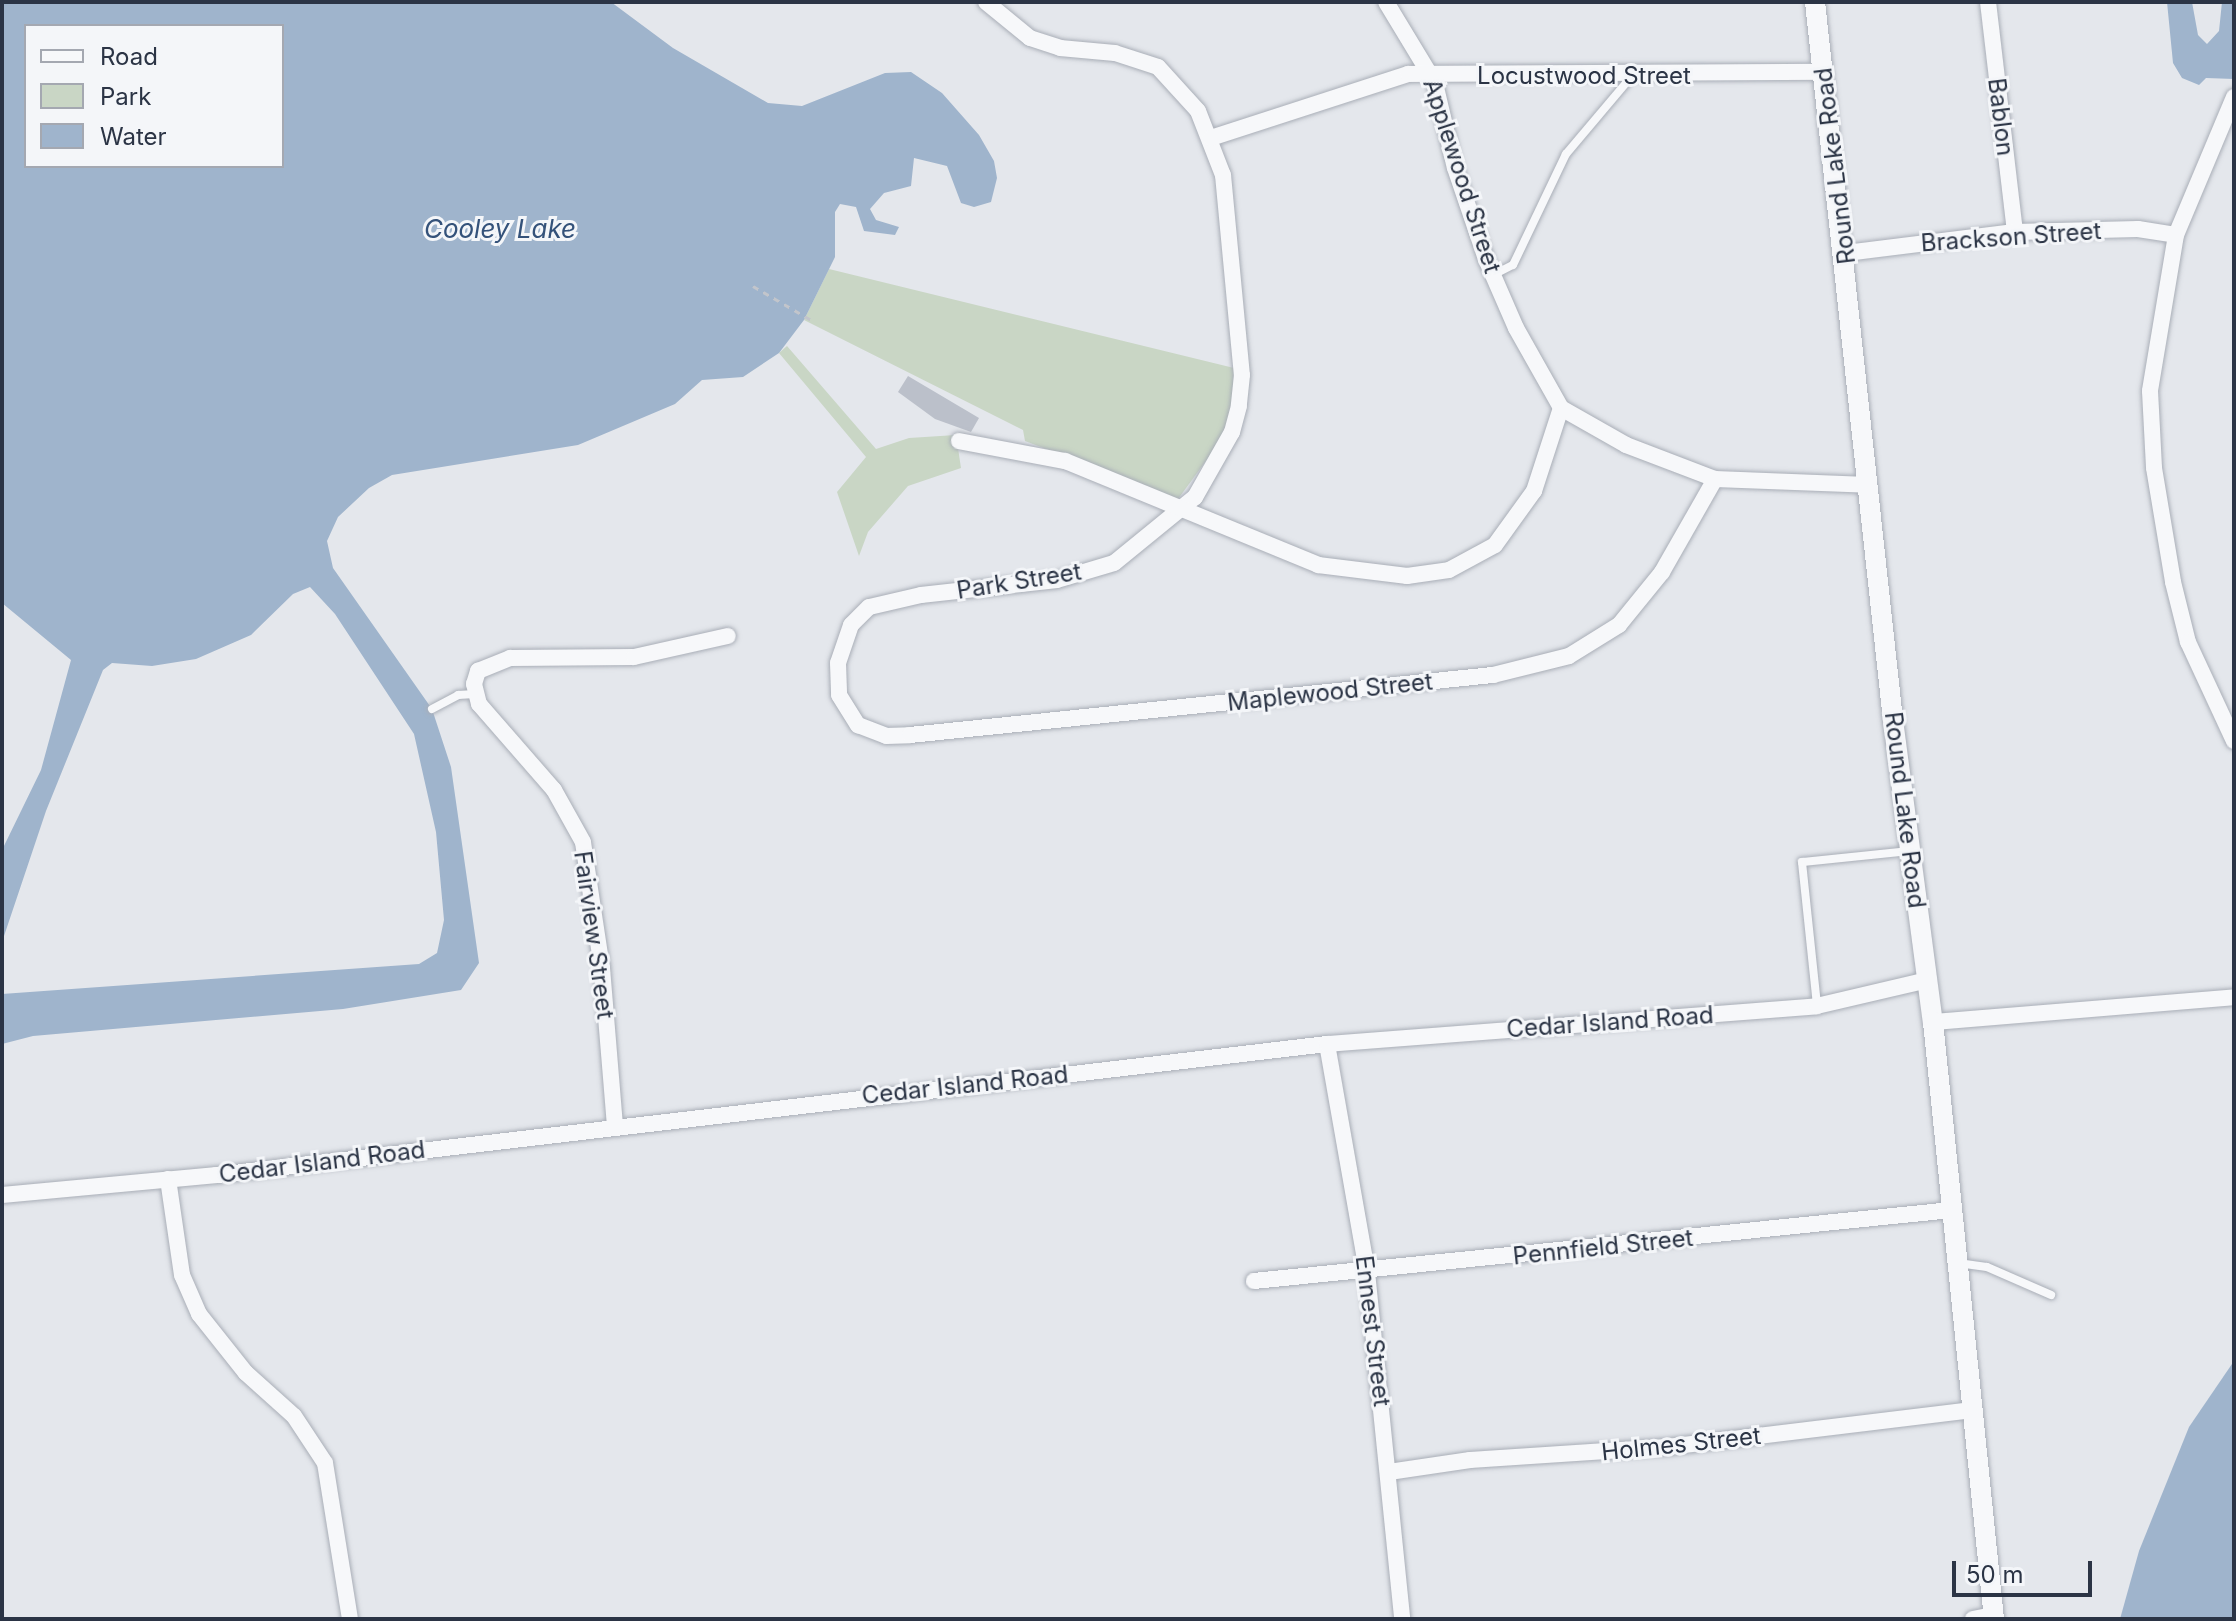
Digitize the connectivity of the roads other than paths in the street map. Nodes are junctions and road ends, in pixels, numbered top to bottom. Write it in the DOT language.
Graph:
graph roads {
  1 [pos="986,2"];
  2 [pos="1386,2"];
  3 [pos="1815,2"];
  4 [pos="1988,2"];
  5 [pos="1823,72"];
  6 [pos="1431,75"];
  7 [pos="1632,76"];
  8 [pos="2234,97"];
  9 [pos="1211,138"];
  10 [pos="2015,232"];
  11 [pos="2176,235"];
  12 [pos="1846,253"];
  13 [pos="1493,275"];
  14 [pos="1561,408"];
  15 [pos="959,441"];
  16 [pos="1715,479"];
  17 [pos="1868,485"];
  18 [pos="1183,507"];
  19 [pos="728,636"];
  20 [pos="474,689"];
  21 [pos="432,709"];
  22 [pos="858,725"];
  23 [pos="2234,741"];
  24 [pos="1910,851"];
  25 [pos="1928,980"];
  26 [pos="2234,997"];
  27 [pos="1817,1006"];
  28 [pos="1933,1022"];
  29 [pos="1327,1044"];
  30 [pos="615,1126"];
  31 [pos="168,1179"];
  32 [pos="2,1195"];
  33 [pos="1952,1210"];
  34 [pos="1957,1263"];
  35 [pos="1367,1272"];
  36 [pos="1254,1281"];
  37 [pos="2051,1295"];
  38 [pos="1973,1410"];
  39 [pos="1389,1472"];
  40 [pos="1994,1617"];
  41 [pos="350,1619"];
  42 [pos="1402,1619"];
  43 [pos="1973,1619"];
  1 -- 9 [label="street, Park Street"];
  2 -- 6 [label="street, Applewood Street"];
  3 -- 5 [label="street, Round Lake Road"];
  4 -- 10 [label="street, Bablon"];
  5 -- 7 [label="street, Locustwood Street"];
  5 -- 12 [label="street, Round Lake Road"];
  6 -- 7 [label="street, Locustwood Street"];
  6 -- 9 [label="street, Locustwood Street"];
  6 -- 13 [label="street, Applewood Street"];
  7 -- 13 [label="lane"];
  8 -- 11 [label="street"];
  9 -- 18 [label="street, Park Street"];
  10 -- 11 [label="street, Brackson Street"];
  10 -- 12 [label="street, Brackson Street"];
  11 -- 23 [label="street"];
  12 -- 17 [label="street, Round Lake Road"];
  13 -- 14 [label="street, Applewood Street"];
  14 -- 16 [label="street"];
  14 -- 18 [label="street"];
  15 -- 18 [label="street"];
  16 -- 17 [label="street"];
  16 -- 22 [label="street, Maplewood Street"];
  17 -- 24 [label="street, Round Lake Road"];
  18 -- 22 [label="street, Park Street"];
  19 -- 20 [label="street"];
  20 -- 21 [label="lane"];
  20 -- 30 [label="street, Fairview Street"];
  24 -- 25 [label="street, Round Lake Road"];
  24 -- 27 [label="lane"];
  25 -- 27 [label="street, Cedar Island Road"];
  25 -- 28 [label="street, Round Lake Road"];
  26 -- 28 [label="street"];
  27 -- 29 [label="street, Cedar Island Road"];
  28 -- 33 [label="street, Round Lake Road"];
  29 -- 30 [label="street, Cedar Island Road"];
  29 -- 35 [label="street, Ennest Street"];
  30 -- 31 [label="street, Cedar Island Road"];
  31 -- 32 [label="street, Cedar Island Road"];
  31 -- 41 [label="street"];
  33 -- 34 [label="street, Round Lake Road"];
  33 -- 35 [label="street, Pennfield Street"];
  34 -- 37 [label="lane"];
  34 -- 38 [label="street, Round Lake Road"];
  35 -- 36 [label="street, Pennfield Street"];
  35 -- 39 [label="street, Ennest Street"];
  38 -- 39 [label="street, Holmes Street"];
  38 -- 40 [label="street, Round Lake Road"];
  39 -- 42 [label="street, Ennest Street"];
  40 -- 43 [label="street"];
}
